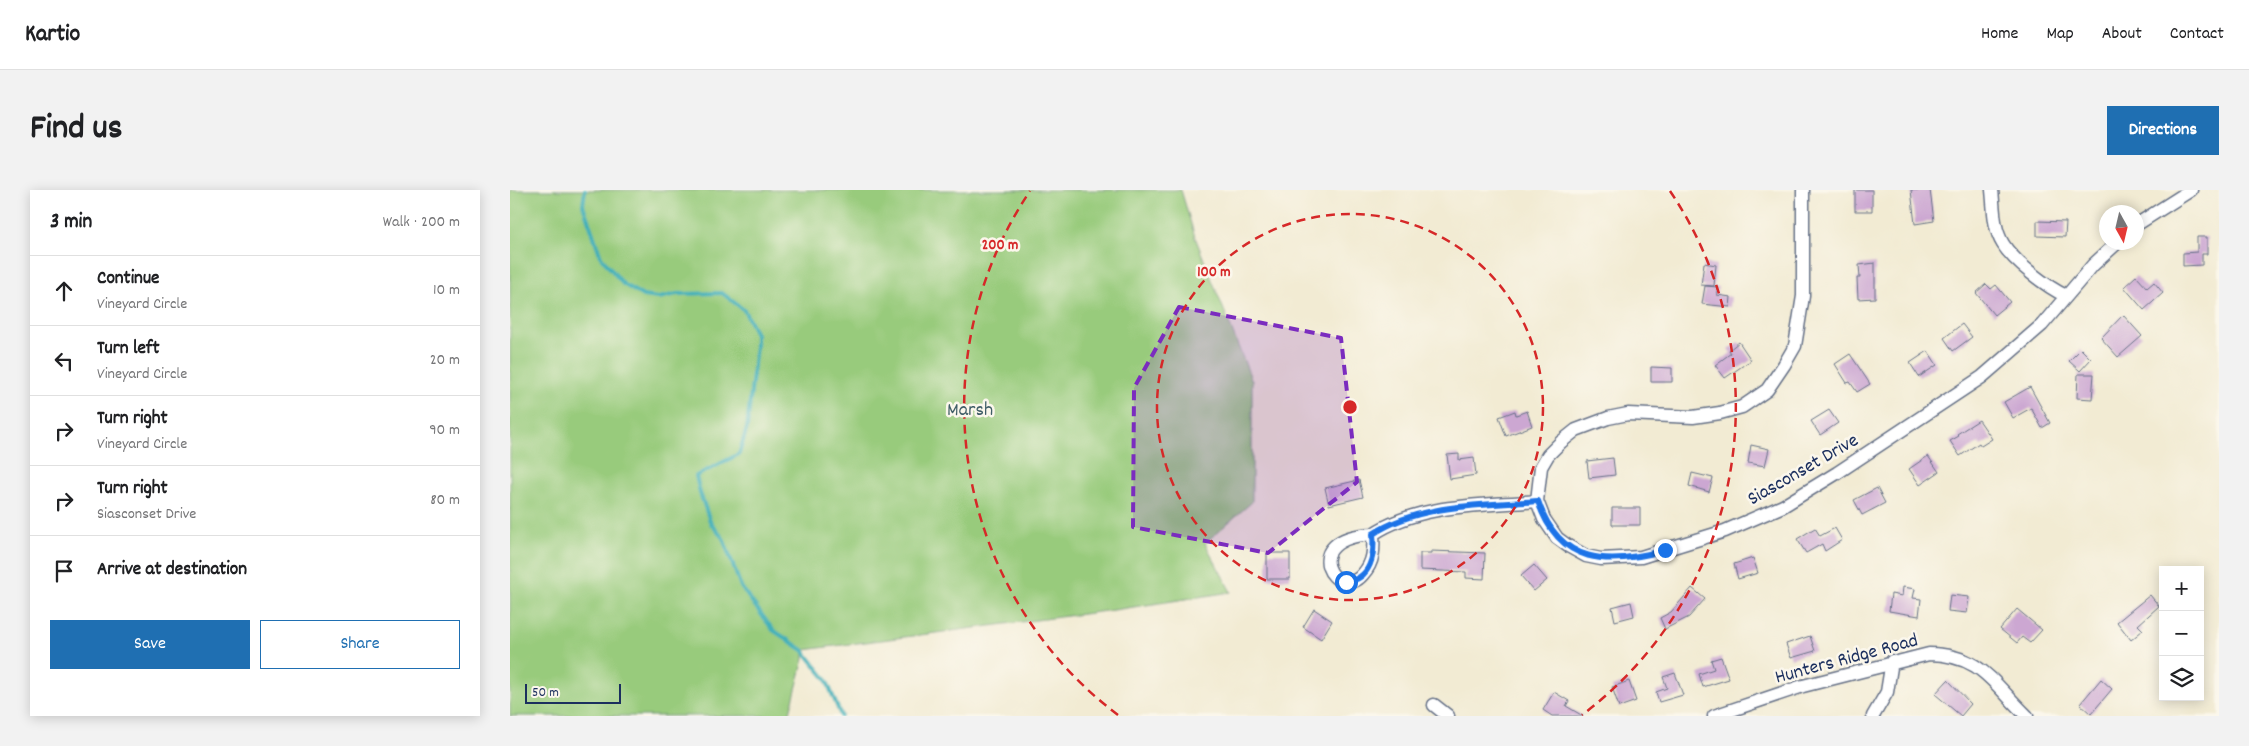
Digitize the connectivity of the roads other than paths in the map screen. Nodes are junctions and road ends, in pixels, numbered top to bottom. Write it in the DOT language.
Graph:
graph roads {
  1 [pos="1803,190"];
  2 [pos="1992,190"];
  3 [pos="2191,190"];
  4 [pos="2144,220"];
  5 [pos="2109,250"];
  6 [pos="2066,296"];
  7 [pos="1538,501"];
  8 [pos="1373,534"];
  9 [pos="1892,661"];
  10 [pos="1434,705"];
  11 [pos="1448,716"];
  12 [pos="1714,716"];
  13 [pos="1873,716"];
  14 [pos="2027,716"];
  1 -- 7 [label="street, Siasconset Drive"];
  2 -- 6 [label="street"];
  3 -- 4 [label="street"];
  5 -- 6 [label="street, Siasconset Drive"];
  6 -- 7 [label="street, Siasconset Drive"];
  7 -- 8 [label="street"];
  9 -- 12 [label="street, Hunters Ridge Road"];
  9 -- 13 [label="street"];
  9 -- 14 [label="street, Hunters Ridge Road"];
  10 -- 11 [label="street"];
}
